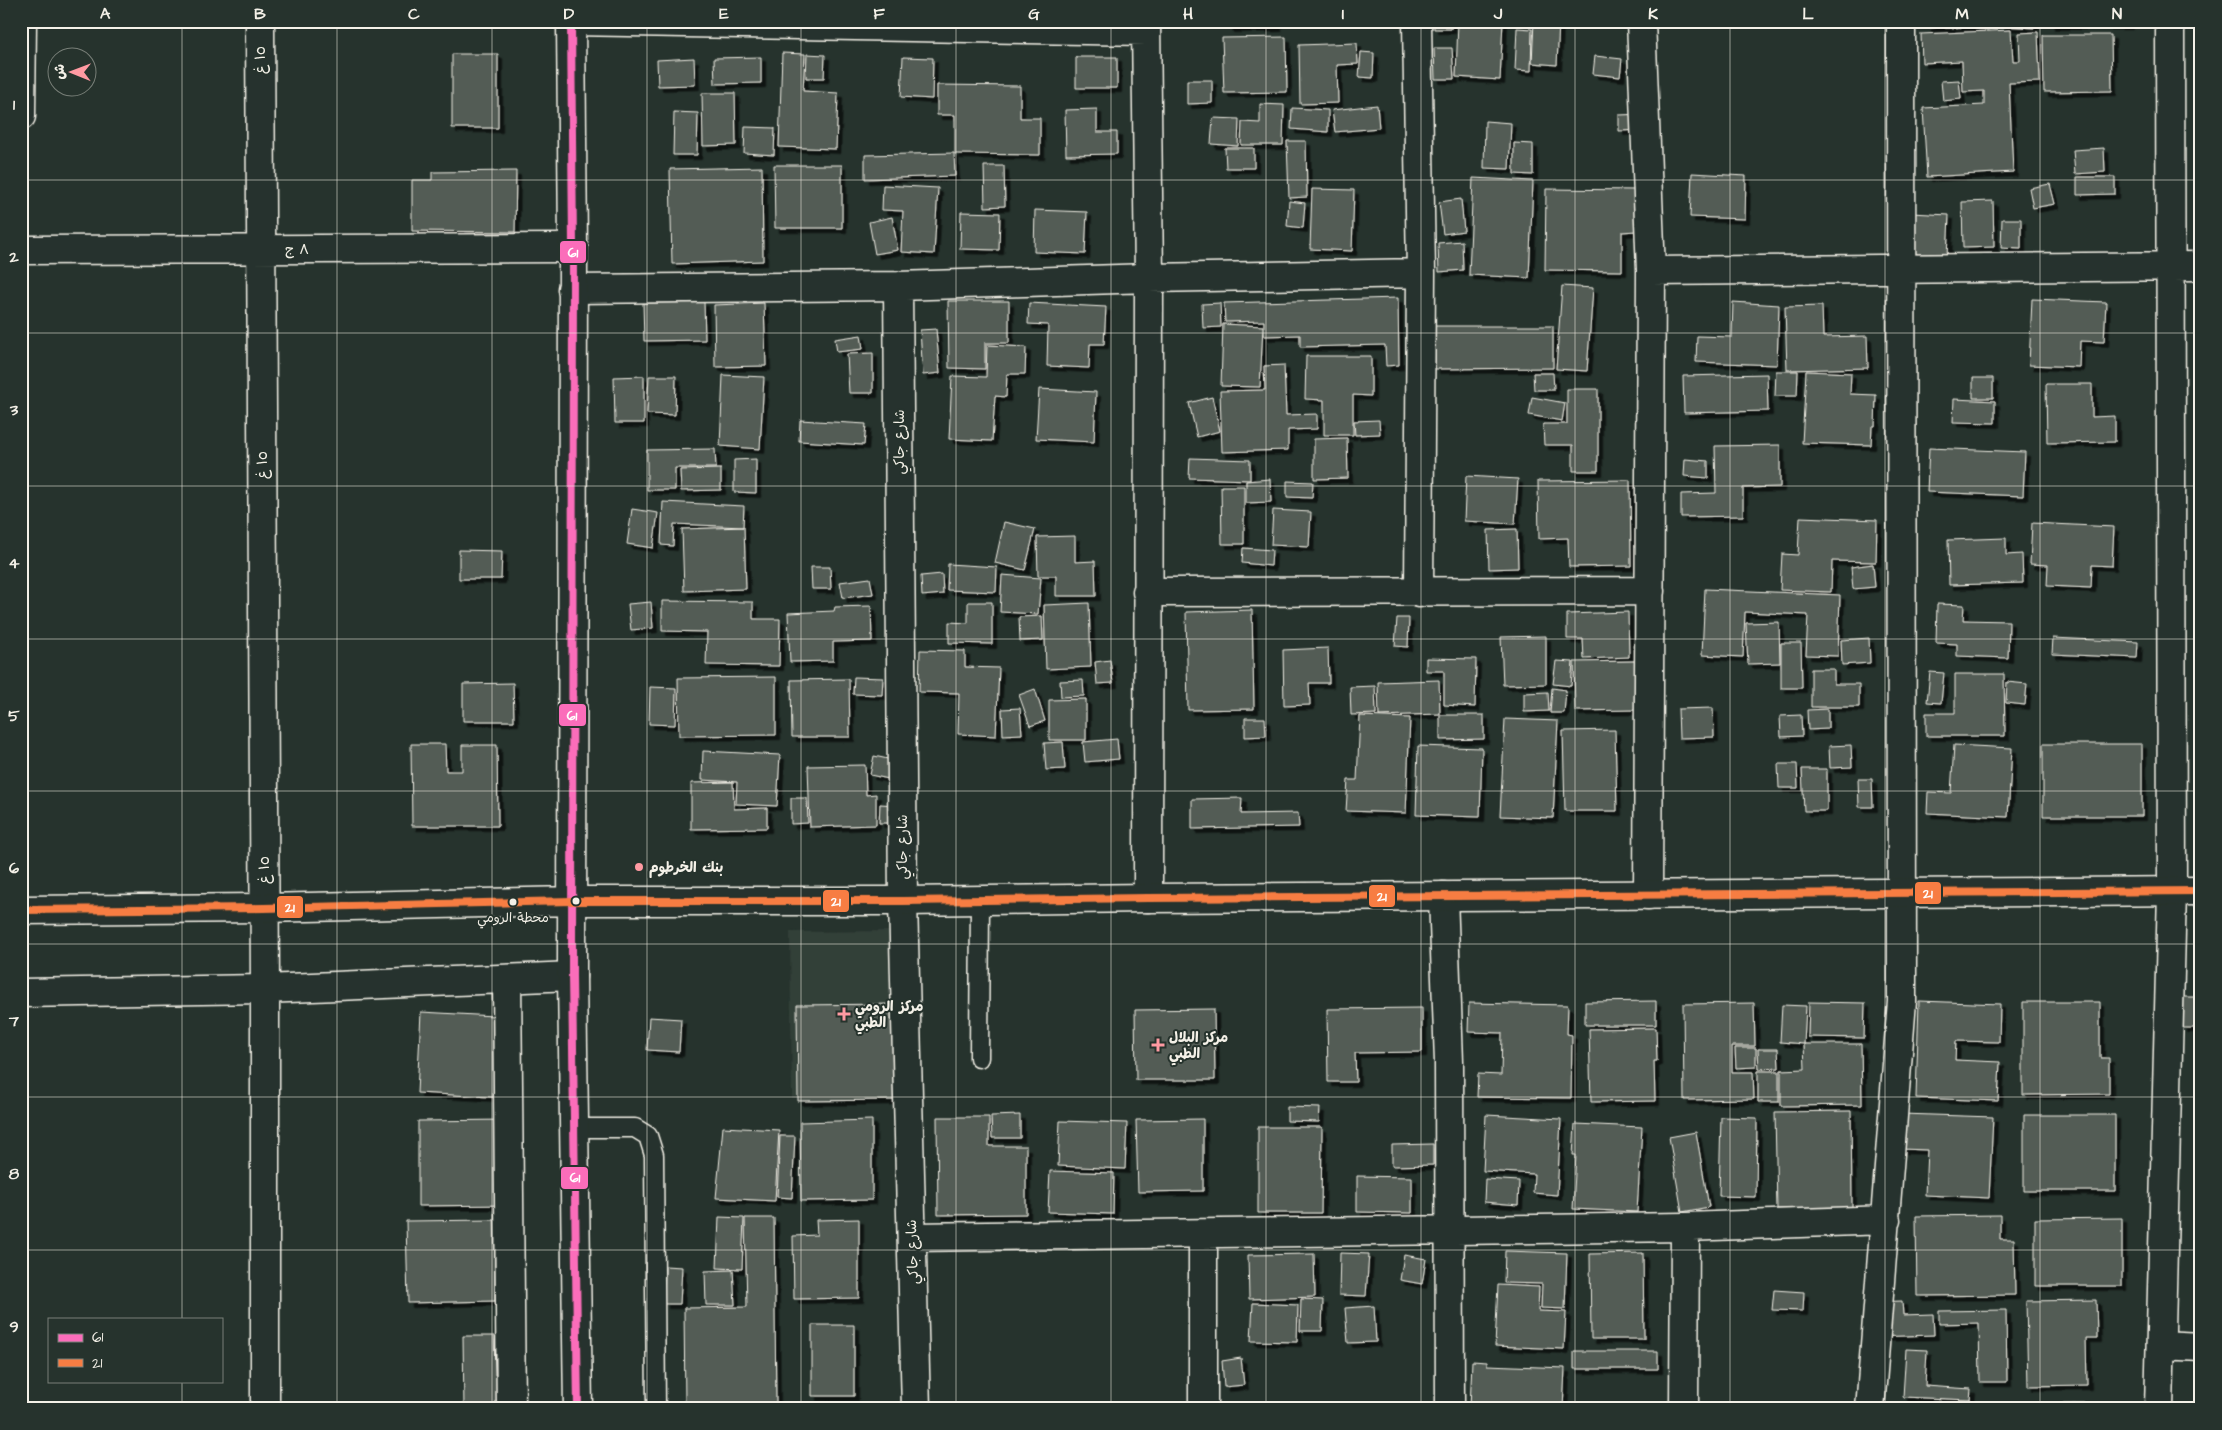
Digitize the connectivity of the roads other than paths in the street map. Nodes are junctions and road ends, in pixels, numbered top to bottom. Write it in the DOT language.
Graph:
graph roads {
  1 [pos="22,21"];
  2 [pos="260,21"];
  3 [pos="571,21"];
  4 [pos="1417,21"];
  5 [pos="1642,21"];
  6 [pos="1901,21"];
  7 [pos="2170,21"];
  8 [pos="897,24"];
  9 [pos="1146,26"];
  10 [pos="21,116"];
  11 [pos="573,248"];
  12 [pos="260,249"];
  13 [pos="21,250"];
  14 [pos="2170,265"];
  15 [pos="2201,266"];
  16 [pos="1902,268"];
  17 [pos="1651,271"];
  18 [pos="1421,273"];
  19 [pos="1149,278"];
  20 [pos="898,286"];
  21 [pos="572,289"];
  22 [pos="1650,591"];
  23 [pos="1147,592"];
  24 [pos="1419,593"];
  25 [pos="2172,891"];
  26 [pos="2201,891"];
  27 [pos="1903,893"];
  28 [pos="1648,895"];
  29 [pos="1443,896"];
  30 [pos="1148,898"];
  31 [pos="980,900"];
  32 [pos="572,901"];
  33 [pos="902,901"];
  34 [pos="21,906"];
  35 [pos="264,908"];
  36 [pos="21,910"];
  37 [pos="572,976"];
  38 [pos="508,979"];
  39 [pos="265,989"];
  40 [pos="21,993"];
  41 [pos="979,1058"];
  42 [pos="574,1128"];
  43 [pos="1886,1220"];
  44 [pos="1685,1227"];
  45 [pos="1450,1231"];
  46 [pos="1203,1234"];
  47 [pos="912,1236"];
  48 [pos="2161,1345"];
  49 [pos="2201,1347"];
  50 [pos="264,1409"];
  51 [pos="511,1409"];
  52 [pos="578,1409"];
  53 [pos="656,1409"];
  54 [pos="916,1409"];
  55 [pos="1203,1409"];
  56 [pos="1450,1409"];
  57 [pos="1684,1409"];
  58 [pos="1870,1409"];
  59 [pos="2159,1409"];
  1 -- 10 [label="street"];
  2 -- 12 [label="street, ١٥ غ"];
  3 -- 8 [label="street"];
  3 -- 11 [label="street"];
  4 -- 18 [label="street"];
  5 -- 17 [label="street"];
  6 -- 16 [label="street"];
  7 -- 14 [label="street"];
  8 -- 9 [label="street"];
  9 -- 19 [label="street"];
  11 -- 12 [label="street, ٨ ج"];
  11 -- 21 [label="street"];
  12 -- 13 [label="street, ٨ ج"];
  12 -- 35 [label="street, ١٥ غ"];
  14 -- 15 [label="street"];
  14 -- 16 [label="street"];
  14 -- 25 [label="street"];
  16 -- 17 [label="street"];
  16 -- 27 [label="street"];
  17 -- 22 [label="street"];
  18 -- 19 [label="street"];
  18 -- 24 [label="street"];
  19 -- 20 [label="street"];
  19 -- 23 [label="street"];
  20 -- 21 [label="street"];
  20 -- 33 [label="street, شارع جاكي"];
  21 -- 32 [label="street"];
  22 -- 24 [label="street"];
  22 -- 28 [label="street"];
  23 -- 24 [label="street"];
  23 -- 30 [label="street"];
  25 -- 26 [label="street"];
  25 -- 27 [label="street"];
  25 -- 48 [label="street"];
  27 -- 28 [label="street"];
  27 -- 43 [label="street"];
  28 -- 29 [label="street"];
  29 -- 30 [label="street"];
  29 -- 45 [label="street"];
  30 -- 31 [label="street"];
  31 -- 33 [label="street"];
  31 -- 41 [label="lane"];
  32 -- 33 [label="street"];
  32 -- 35 [label="street"];
  32 -- 37 [label="street"];
  33 -- 47 [label="street, شارع جاكي"];
  34 -- 36 [label="street"];
  35 -- 36 [label="street"];
  35 -- 39 [label="street, ١٥ غ"];
  37 -- 38 [label="street"];
  37 -- 42 [label="street"];
  38 -- 39 [label="street"];
  38 -- 51 [label="street"];
  39 -- 40 [label="street"];
  39 -- 50 [label="street, ١٥ غ"];
  42 -- 52 [label="street"];
  42 -- 53 [label="lane"];
  43 -- 44 [label="street"];
  43 -- 58 [label="street"];
  44 -- 45 [label="street"];
  44 -- 57 [label="street"];
  45 -- 46 [label="street"];
  45 -- 56 [label="street"];
  46 -- 47 [label="street"];
  46 -- 55 [label="street"];
  47 -- 54 [label="street, شارع جاكي"];
  48 -- 49 [label="street"];
  48 -- 59 [label="street"];
}
